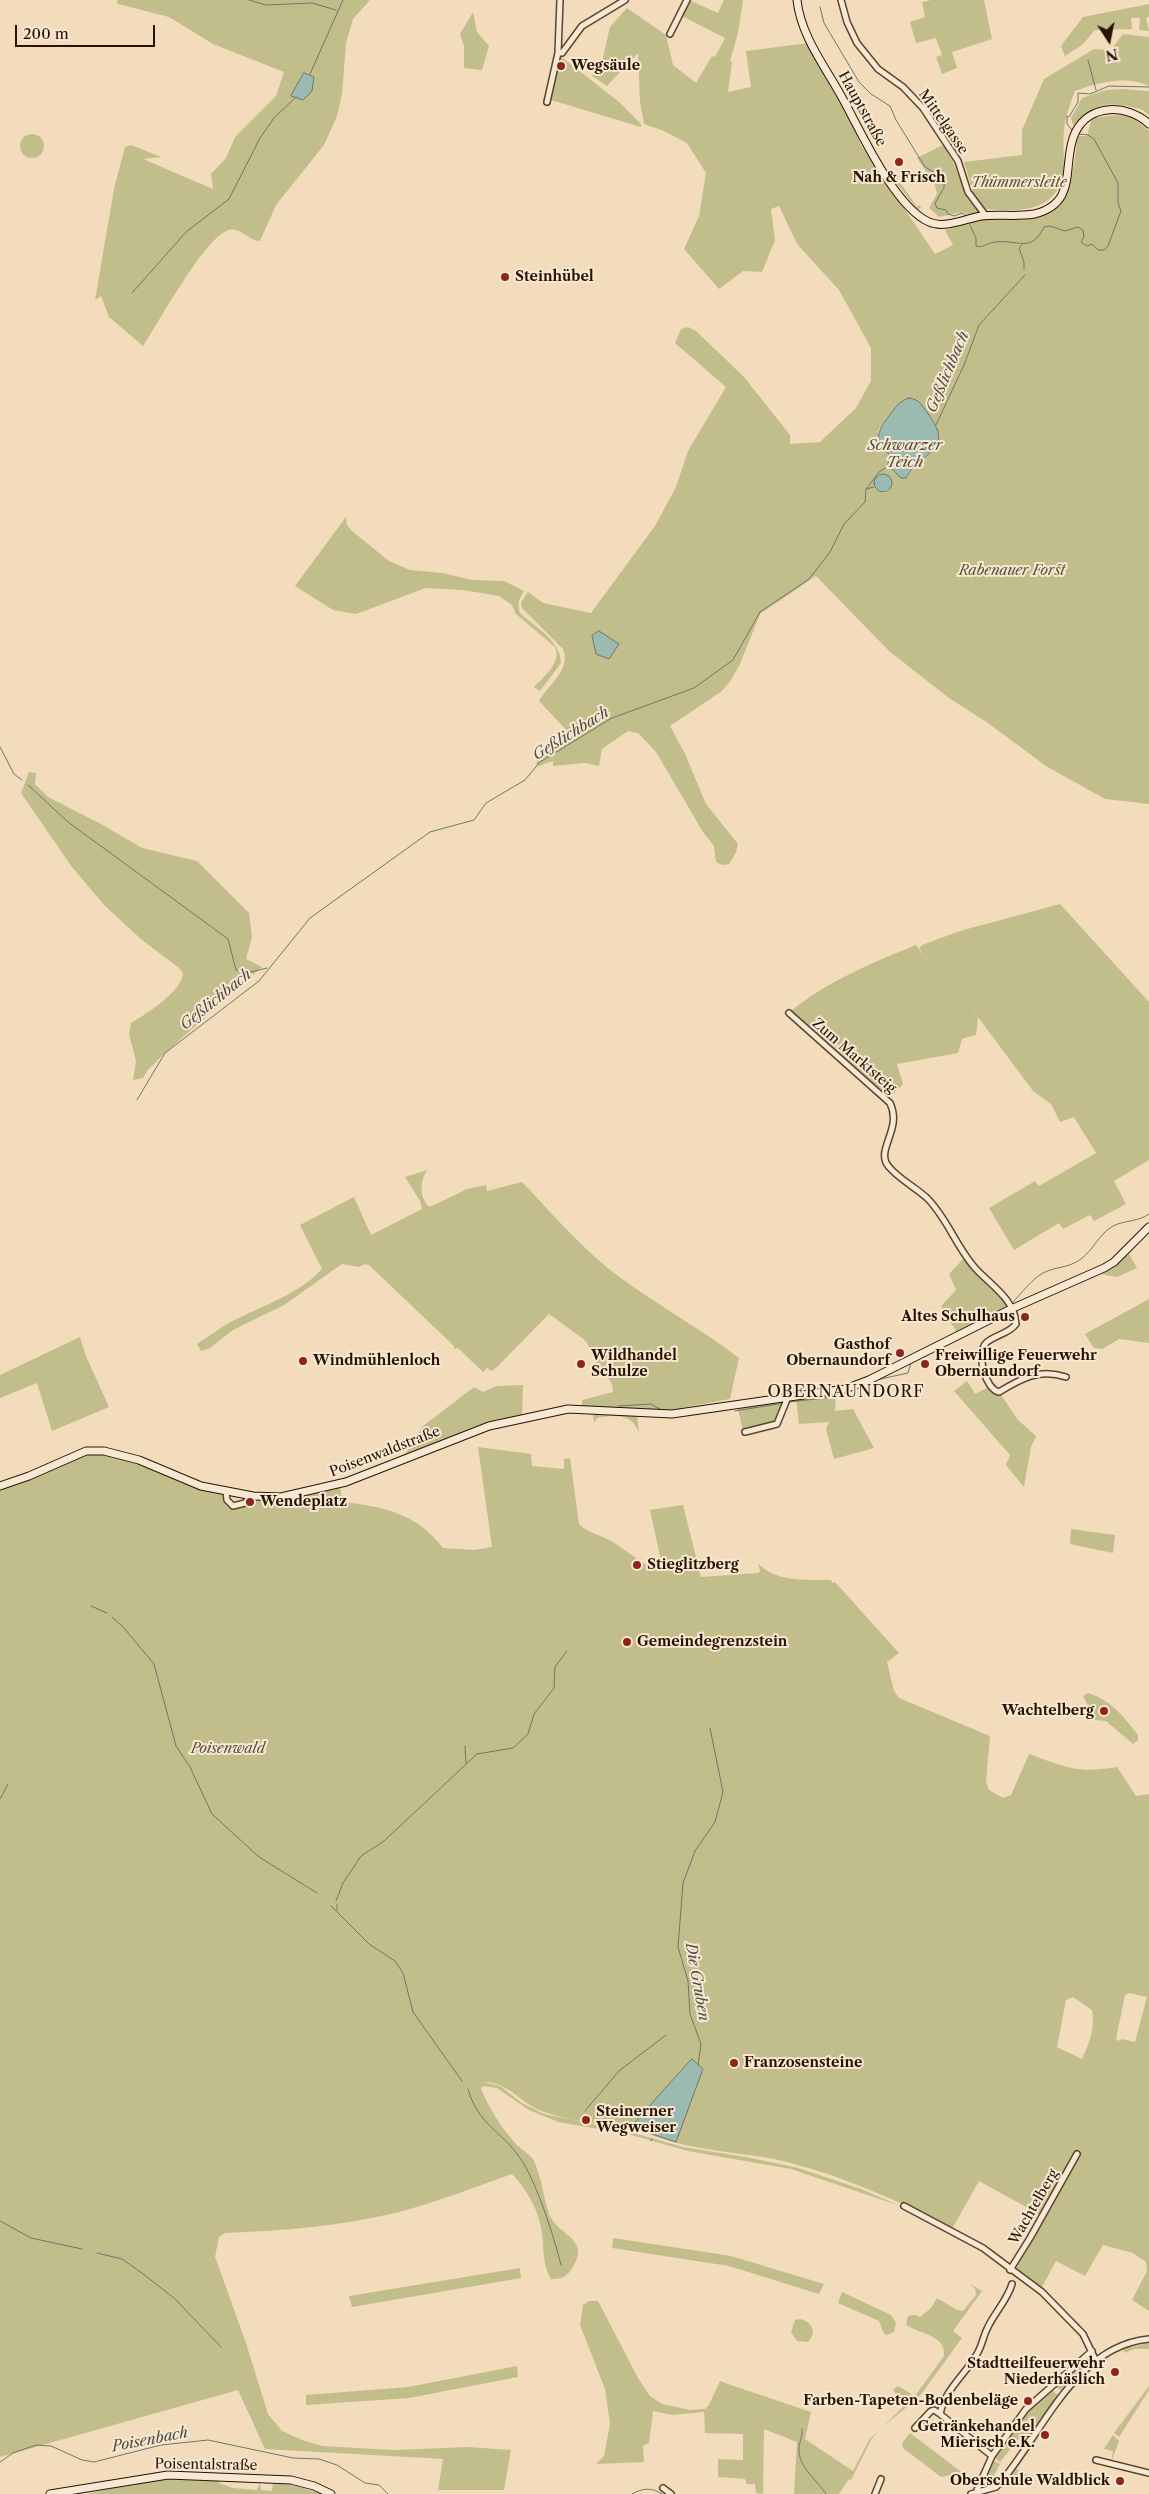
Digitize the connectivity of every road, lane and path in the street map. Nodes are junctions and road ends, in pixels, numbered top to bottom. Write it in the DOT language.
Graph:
graph roads {
  1 [pos="560,0"];
  2 [pos="624,0"];
  3 [pos="687,0"];
  4 [pos="797,0"];
  5 [pos="841,0"];
  6 [pos="670,34"];
  7 [pos="558,52"];
  8 [pos="547,102"];
  9 [pos="1149,124"];
  10 [pos="986,216"];
  11 [pos="789,1014"];
  12 [pos="1149,1227"];
  13 [pos="1010,1307"];
  14 [pos="1066,1377"];
  15 [pos="788,1397"];
  16 [pos="745,1432"];
  17 [pos="0,1486"];
  18 [pos="226,1492"];
  19 [pos="253,1496"];
  20 [pos="1076,2154"];
  21 [pos="904,2206"];
  22 [pos="1010,2270"];
  23 [pos="1012,2284"];
  24 [pos="1149,2339"];
  25 [pos="1092,2351"];
  26 [pos="1096,2360"];
  27 [pos="940,2414"];
  28 [pos="915,2428"];
  29 [pos="992,2456"];
  30 [pos="1096,2460"];
  31 [pos="1149,2473"];
  32 [pos="881,2479"];
  33 [pos="663,2488"];
  34 [pos="978,2490"];
  35 [pos="50,2494"];
  36 [pos="331,2494"];
  37 [pos="671,2494"];
  38 [pos="875,2494"];
  39 [pos="971,2494"];
  1 -- 7 [label="street"];
  2 -- 7 [label="street"];
  3 -- 6 [label="street"];
  4 -- 10 [label="street, Hauptstraße"];
  5 -- 10 [label="street, Mittelgasse"];
  7 -- 8 [label="street"];
  9 -- 10 [label="street"];
  11 -- 13 [label="street, Zum Marktsteig"];
  12 -- 13 [label="street, Poisenwaldstraße"];
  13 -- 14 [label="street"];
  13 -- 15 [label="street, Poisenwaldstraße"];
  15 -- 16 [label="street"];
  15 -- 19 [label="street, Poisenwaldstraße"];
  17 -- 18 [label="street, Poisenwaldstraße"];
  18 -- 19 [label="street, Poisenwaldstraße"];
  18 -- 19 [label="street"];
  20 -- 22 [label="street, Wachtelberg"];
  21 -- 22 [label="street"];
  22 -- 25 [label="street"];
  23 -- 27 [label="street"];
  24 -- 26 [label="street"];
  25 -- 26 [label="street"];
  25 -- 29 [label="street"];
  26 -- 34 [label="street"];
  27 -- 28 [label="street"];
  27 -- 29 [label="street"];
  29 -- 34 [label="street"];
  30 -- 31 [label="street"];
  32 -- 38 [label="street"];
  33 -- 37 [label="street"];
  34 -- 39 [label="street"];
  35 -- 36 [label="street, Poisentalstraße"];
}
